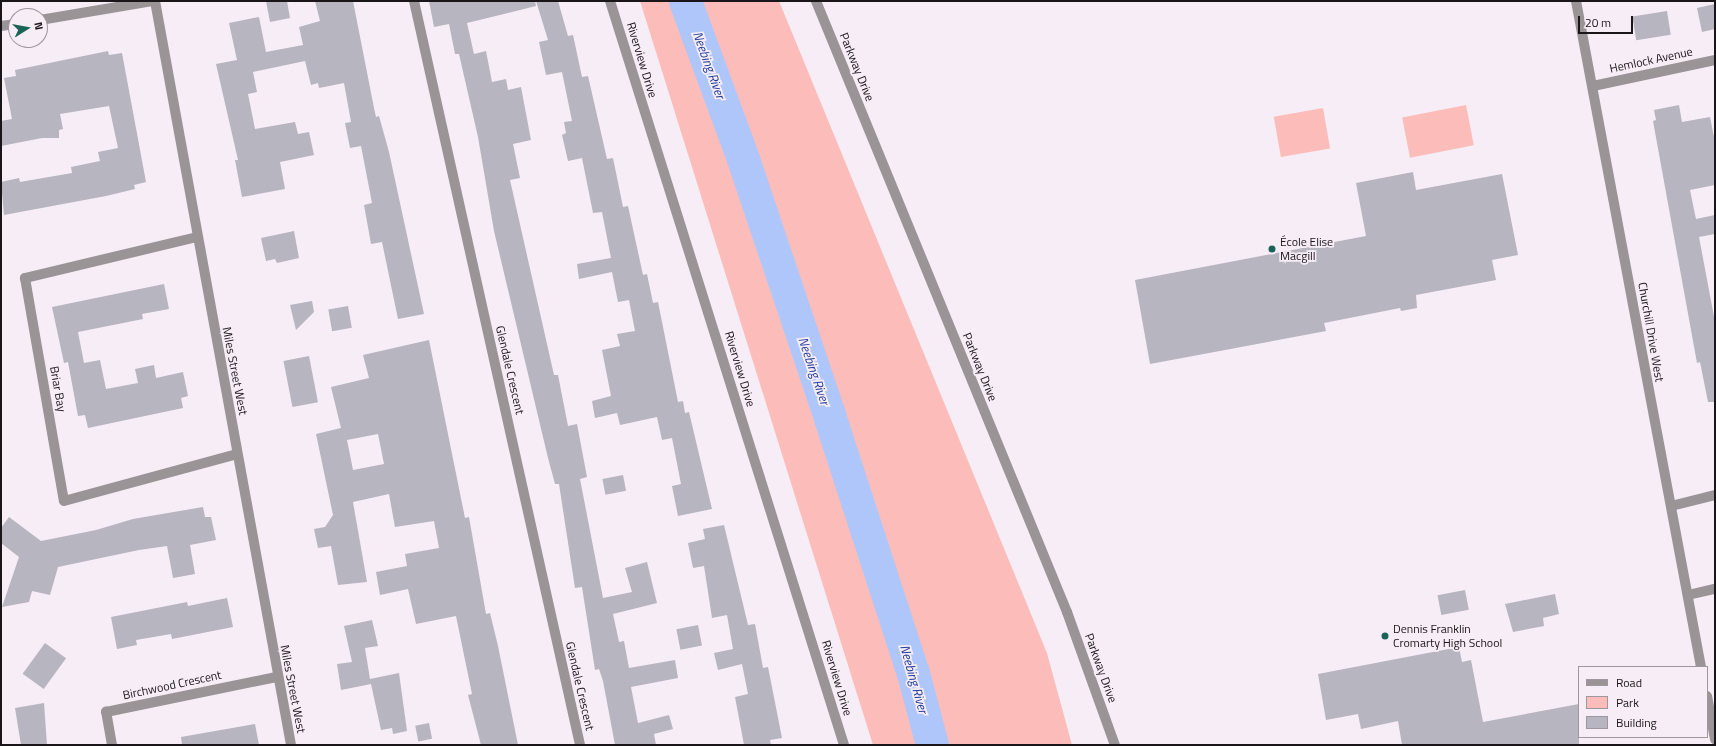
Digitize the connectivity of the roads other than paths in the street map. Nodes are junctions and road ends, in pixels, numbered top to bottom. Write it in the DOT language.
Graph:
graph roads {
  1 [pos="154,1"];
  2 [pos="414,1"];
  3 [pos="610,1"];
  4 [pos="816,1"];
  5 [pos="1576,1"];
  6 [pos="48,19"];
  7 [pos="1715,60"];
  8 [pos="1593,86"];
  9 [pos="197,237"];
  10 [pos="237,454"];
  11 [pos="1715,495"];
  12 [pos="1671,506"];
  13 [pos="1715,589"];
  14 [pos="1688,594"];
  15 [pos="1701,666"];
  16 [pos="276,677"];
  17 [pos="1708,701"];
  18 [pos="1715,739"];
  19 [pos="112,745"];
  20 [pos="291,745"];
  21 [pos="580,745"];
  22 [pos="844,745"];
  23 [pos="1115,745"];
  1 -- 6 [label="street"];
  1 -- 9 [label="street, Miles Street West"];
  2 -- 21 [label="street, Glendale Crescent"];
  3 -- 22 [label="street, Riverview Drive"];
  4 -- 23 [label="street, Parkway Drive"];
  5 -- 8 [label="street, Churchill Drive West"];
  7 -- 8 [label="street, Hemlock Avenue"];
  8 -- 12 [label="street, Churchill Drive West"];
  9 -- 10 [label="street, Miles Street West"];
  9 -- 10 [label="street, Briar Bay"];
  10 -- 16 [label="street, Miles Street West"];
  11 -- 12 [label="street"];
  12 -- 14 [label="street, Churchill Drive West"];
  13 -- 14 [label="street"];
  14 -- 15 [label="street, Churchill Drive West"];
  16 -- 19 [label="street, Birchwood Crescent"];
  16 -- 20 [label="street, Miles Street West"];
  17 -- 18 [label="street"];
}
